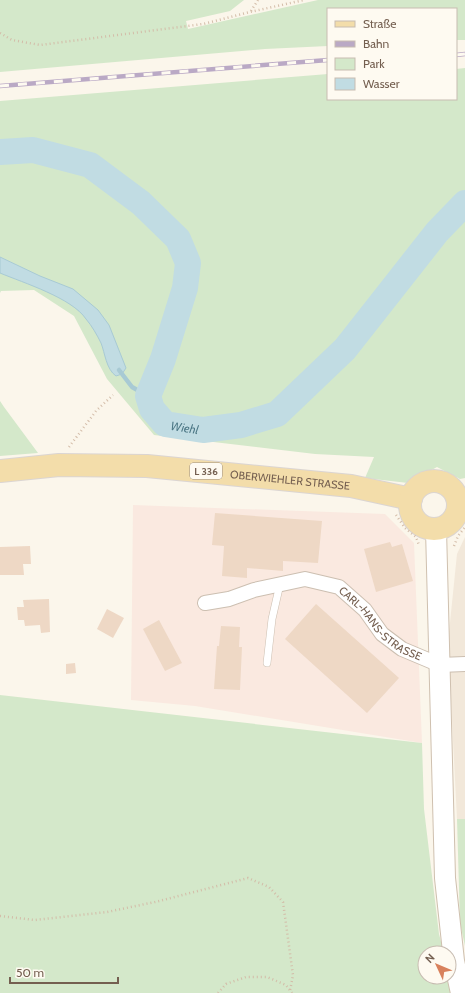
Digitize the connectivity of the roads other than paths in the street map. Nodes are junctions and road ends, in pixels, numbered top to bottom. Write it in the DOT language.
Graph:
graph roads {
  1 [pos="0,471"];
  2 [pos="462,498"];
  3 [pos="411,499"];
  4 [pos="436,529"];
  5 [pos="280,584"];
  6 [pos="205,603"];
  7 [pos="268,664"];
  8 [pos="465,664"];
  9 [pos="440,665"];
  10 [pos="461,993"];
  1 -- 3 [label="main road, OBERWIEHLER STRASSE / L 336"];
  2 -- 3 [label="main road"];
  2 -- 4 [label="main road"];
  3 -- 4 [label="main road"];
  4 -- 9 [label="main road"];
  5 -- 6 [label="street, CARL-HANS-STRASSE"];
  5 -- 7 [label="lane"];
  5 -- 9 [label="street, CARL-HANS-STRASSE"];
  8 -- 9 [label="street"];
  9 -- 10 [label="main road"];
}
